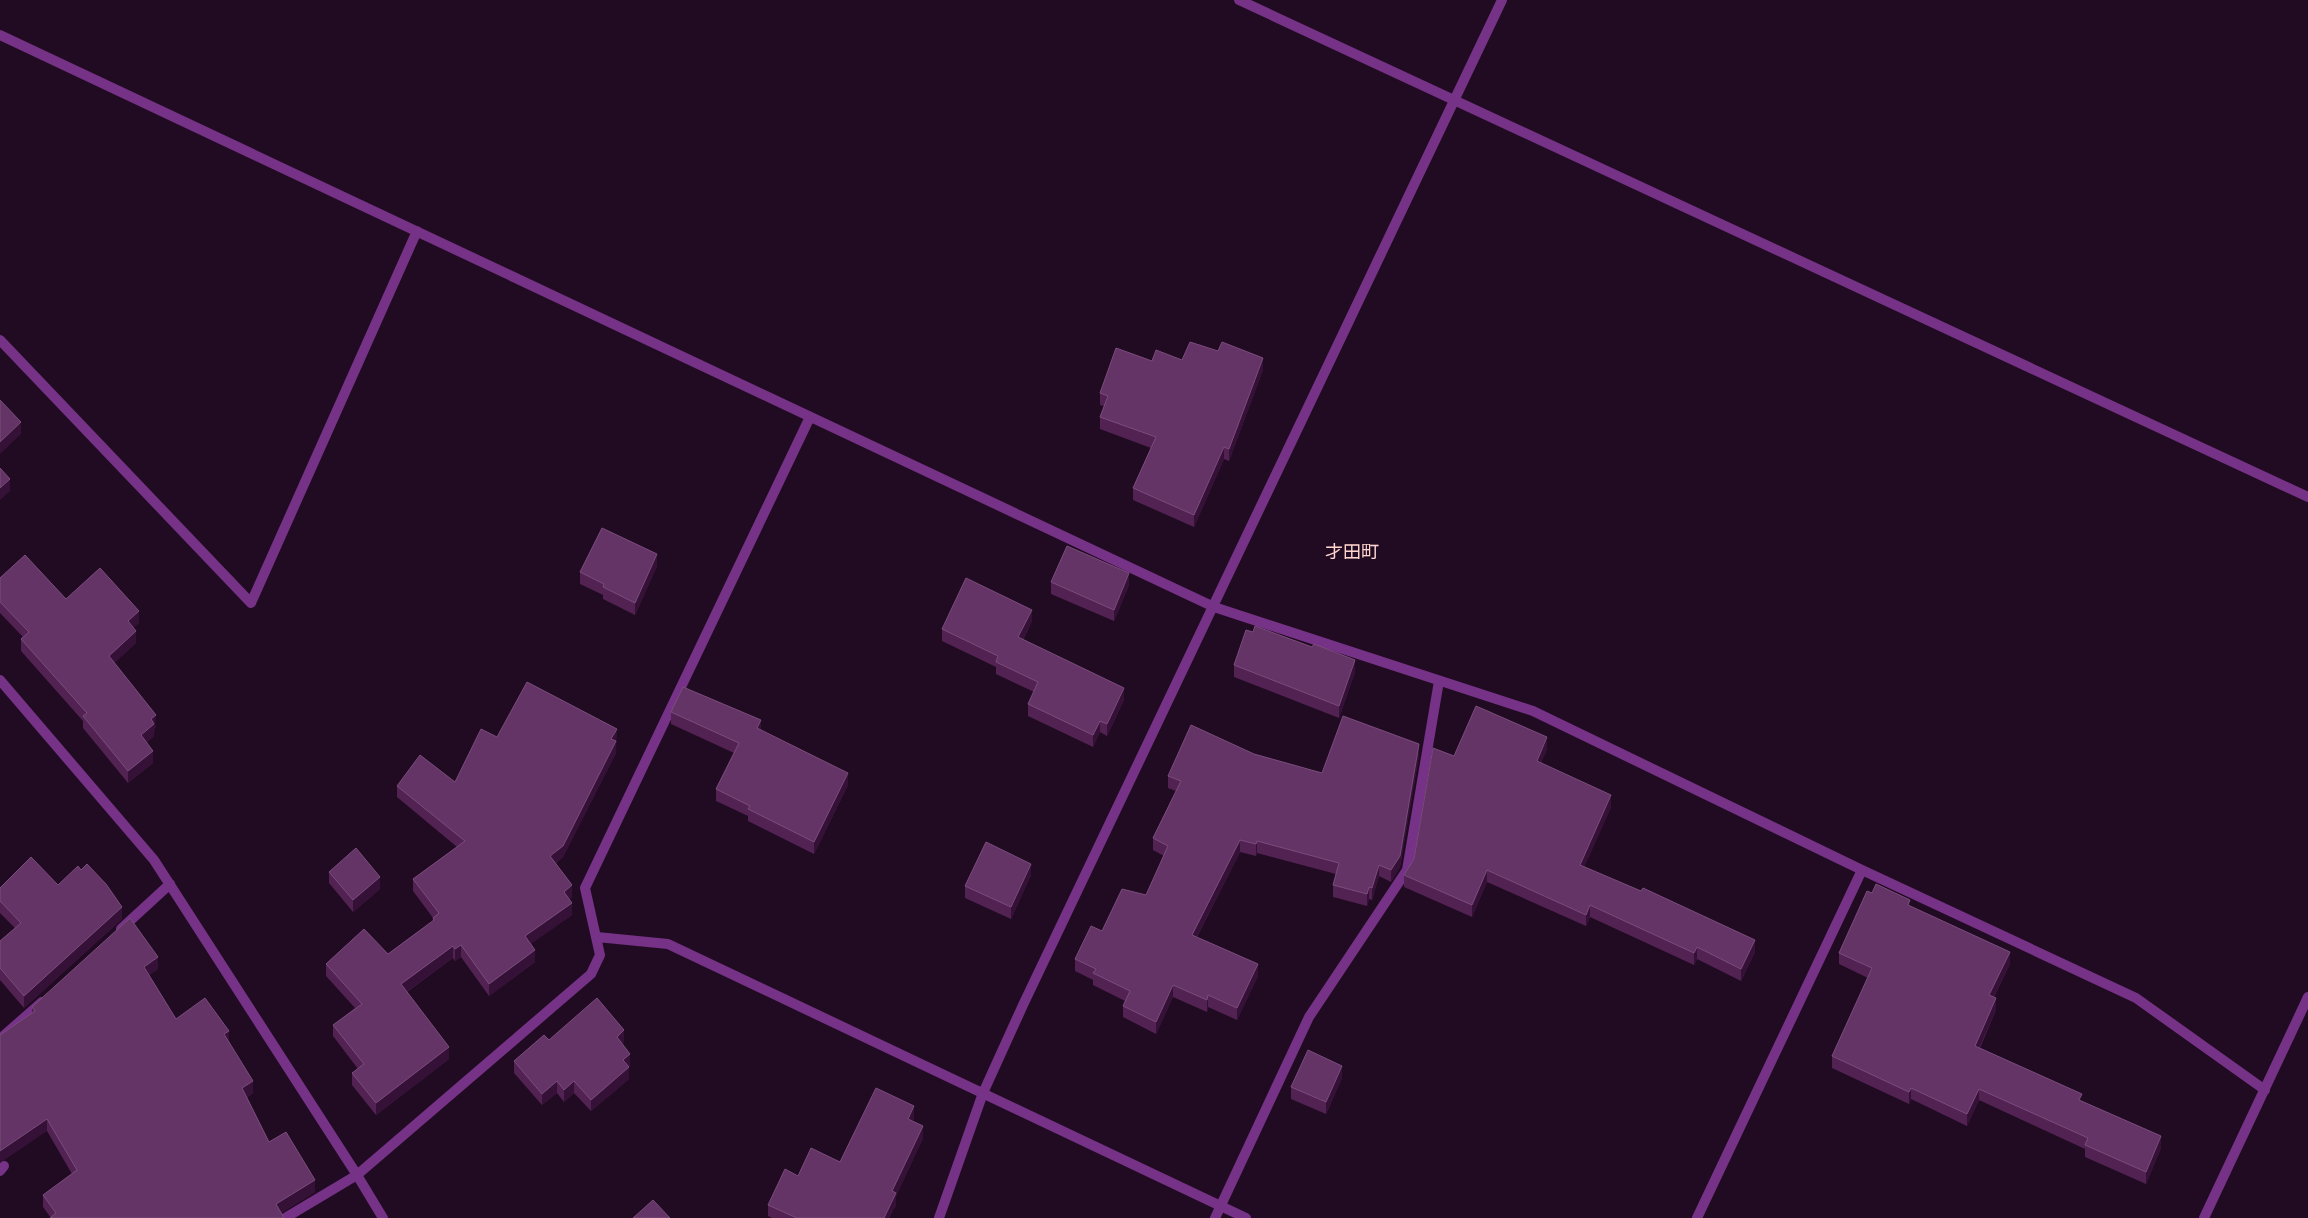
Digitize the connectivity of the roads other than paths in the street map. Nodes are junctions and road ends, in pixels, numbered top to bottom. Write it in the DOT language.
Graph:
graph roads {
  1 [pos="1239,0"];
  2 [pos="1502,0"];
  3 [pos="0,35"];
  4 [pos="1455,100"];
  5 [pos="417,231"];
  6 [pos="0,340"];
  7 [pos="810,417"];
  8 [pos="2308,497"];
  9 [pos="1214,608"];
  10 [pos="0,680"];
  11 [pos="1440,681"];
  12 [pos="1862,870"];
  13 [pos="170,884"];
  14 [pos="597,937"];
  15 [pos="112,938"];
  16 [pos="54,991"];
  17 [pos="2308,997"];
  18 [pos="0,1039"];
  19 [pos="2265,1090"];
  20 [pos="983,1093"];
  21 [pos="357,1175"];
  22 [pos="1221,1206"];
  23 [pos="285,1218"];
  24 [pos="383,1218"];
  25 [pos="939,1218"];
  26 [pos="1215,1218"];
  27 [pos="1246,1218"];
  28 [pos="1697,1218"];
  29 [pos="2204,1218"];
  1 -- 4 [label="street"];
  2 -- 4 [label="street"];
  3 -- 5 [label="street"];
  4 -- 8 [label="street"];
  4 -- 9 [label="street"];
  5 -- 6 [label="street"];
  5 -- 7 [label="street"];
  7 -- 9 [label="street"];
  7 -- 14 [label="street"];
  9 -- 11 [label="street"];
  9 -- 20 [label="street"];
  10 -- 13 [label="street"];
  11 -- 12 [label="street"];
  11 -- 22 [label="street"];
  12 -- 19 [label="street"];
  12 -- 28 [label="street"];
  13 -- 15 [label="street"];
  13 -- 21 [label="street"];
  14 -- 20 [label="street"];
  14 -- 21 [label="street"];
  16 -- 18 [label="street"];
  17 -- 19 [label="street"];
  19 -- 29 [label="street"];
  20 -- 22 [label="street"];
  20 -- 25 [label="street"];
  21 -- 23 [label="street"];
  21 -- 24 [label="street"];
  22 -- 26 [label="street"];
  22 -- 27 [label="street"];
}
